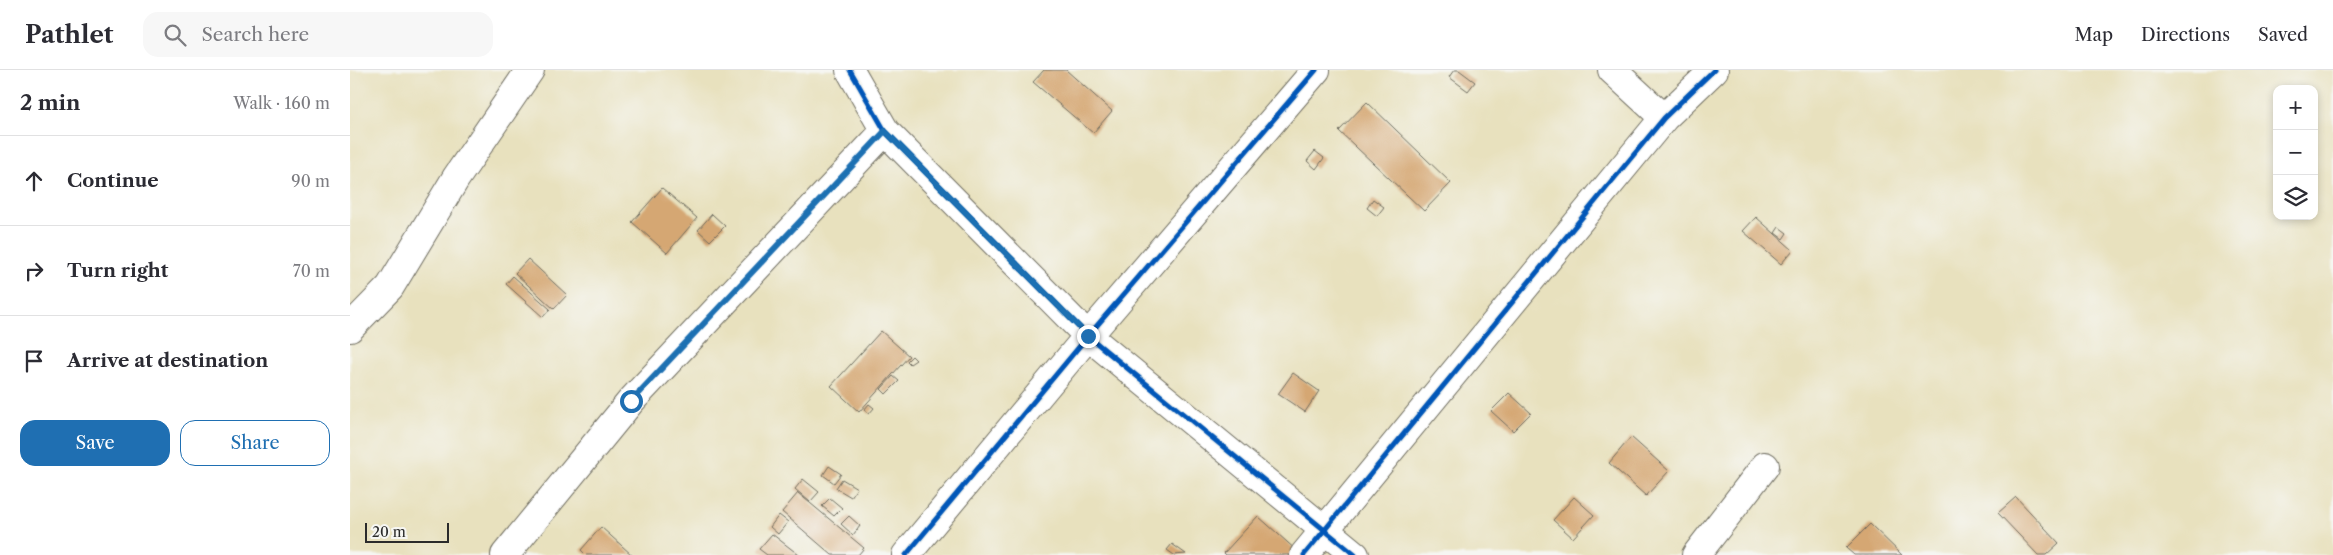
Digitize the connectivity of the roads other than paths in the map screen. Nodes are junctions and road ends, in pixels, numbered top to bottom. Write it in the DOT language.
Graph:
graph roads {
  1 [pos="530,70"];
  2 [pos="850,70"];
  3 [pos="1316,70"];
  4 [pos="1612,70"];
  5 [pos="1714,70"];
  6 [pos="1664,118"];
  7 [pos="885,131"];
  8 [pos="350,328"];
  9 [pos="1088,336"];
  10 [pos="1765,466"];
  11 [pos="1326,531"];
  12 [pos="505,555"];
  13 [pos="906,555"];
  14 [pos="1304,555"];
  15 [pos="1355,555"];
  16 [pos="1696,555"];
  1 -- 8 [label="street"];
  2 -- 7 [label="street"];
  3 -- 9 [label="street"];
  4 -- 6 [label="street"];
  5 -- 6 [label="street"];
  6 -- 11 [label="street"];
  7 -- 9 [label="street"];
  7 -- 12 [label="street"];
  9 -- 11 [label="street"];
  9 -- 13 [label="street"];
  10 -- 16 [label="street"];
  11 -- 14 [label="street"];
  11 -- 15 [label="street"];
}
